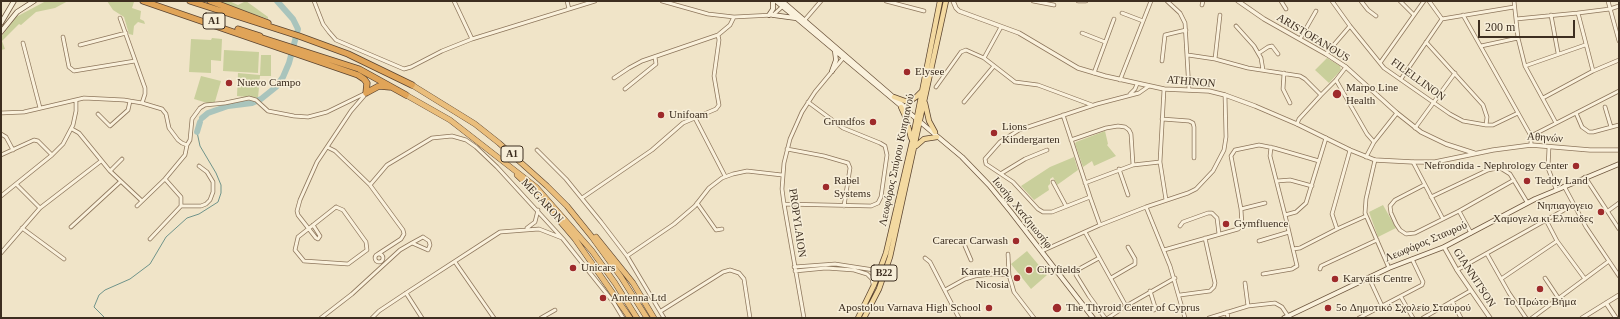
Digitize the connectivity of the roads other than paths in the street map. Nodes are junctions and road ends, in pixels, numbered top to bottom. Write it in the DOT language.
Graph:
graph roads {
  1 [pos="14,1"];
  2 [pos="34,1"];
  3 [pos="143,1"];
  4 [pos="155,1"];
  5 [pos="190,1"];
  6 [pos="210,1"];
  7 [pos="314,1"];
  8 [pos="454,1"];
  9 [pos="567,1"];
  10 [pos="595,1"];
  11 [pos="662,1"];
  12 [pos="773,1"];
  13 [pos="776,1"];
  14 [pos="821,1"];
  15 [pos="886,1"];
  16 [pos="953,1"];
  17 [pos="1033,1"];
  18 [pos="1078,1"];
  19 [pos="1086,1"];
  20 [pos="1151,1"];
  21 [pos="1238,1"];
  22 [pos="1280,1"];
  23 [pos="1332,1"];
  24 [pos="1361,1"];
  25 [pos="1400,1"];
  26 [pos="1424,1"];
  27 [pos="1429,1"];
  28 [pos="1514,1"];
  29 [pos="1608,1"];
  30 [pos="1170,2"];
  31 [pos="939,3"];
  32 [pos="784,4"];
  33 [pos="945,5"];
  34 [pos="1054,5"];
  35 [pos="1619,6"];
  36 [pos="1514,7"];
  37 [pos="569,9"];
  38 [pos="1286,9"];
  39 [pos="1610,9"];
  40 [pos="924,11"];
  41 [pos="1316,11"];
  42 [pos="1578,13"];
  43 [pos="1122,14"];
  44 [pos="1413,14"];
  45 [pos="771,15"];
  46 [pos="1220,15"];
  47 [pos="1463,15"];
  48 [pos="1551,15"];
  49 [pos="1376,16"];
  50 [pos="734,17"];
  51 [pos="120,18"];
  52 [pos="797,19"];
  53 [pos="1114,19"];
  54 [pos="1442,19"];
  55 [pos="1516,19"];
  56 [pos="1143,21"];
  57 [pos="803,22"];
  58 [pos="1,23"];
  59 [pos="1236,26"];
  60 [pos="1350,26"];
  61 [pos="223,27"];
  62 [pos="275,27"];
  63 [pos="1001,27"];
  64 [pos="1186,30"];
  65 [pos="1,32"];
  66 [pos="126,33"];
  67 [pos="1082,33"];
  68 [pos="718,35"];
  69 [pos="63,37"];
  70 [pos="1518,38"];
  71 [pos="472,39"];
  72 [pos="1300,39"];
  73 [pos="270,40"];
  74 [pos="1619,40"];
  75 [pos="1105,42"];
  76 [pos="1426,42"];
  77 [pos="23,44"];
  78 [pos="80,45"];
  79 [pos="1585,45"];
  80 [pos="1481,46"];
  81 [pos="834,51"];
  82 [pos="1259,53"];
  83 [pos="1558,53"];
  84 [pos="1278,54"];
  85 [pos="1326,54"];
  86 [pos="1188,55"];
  87 [pos="655,57"];
  88 [pos="844,57"];
  89 [pos="984,58"];
  90 [pos="1215,59"];
  91 [pos="1619,60"];
  92 [pos="135,61"];
  93 [pos="1162,61"];
  94 [pos="1380,63"];
  95 [pos="994,66"];
  96 [pos="1525,66"];
  97 [pos="1346,67"];
  98 [pos="1263,70"];
  99 [pos="1593,70"];
  100 [pos="832,71"];
  101 [pos="1094,73"];
  102 [pos="1284,73"];
  103 [pos="1455,73"];
  104 [pos="614,78"];
  105 [pos="1120,80"];
  106 [pos="1336,80"];
  107 [pos="1401,80"];
  108 [pos="1136,84"];
  109 [pos="412,85"];
  110 [pos="1150,86"];
  111 [pos="936,87"];
  112 [pos="624,89"];
  113 [pos="1164,89"];
  114 [pos="398,90"];
  115 [pos="922,90"];
  116 [pos="1189,90"];
  117 [pos="1619,91"];
  118 [pos="366,93"];
  119 [pos="406,95"];
  120 [pos="1129,95"];
  121 [pos="1225,95"];
  122 [pos="1321,95"];
  123 [pos="894,97"];
  124 [pos="1542,98"];
  125 [pos="924,99"];
  126 [pos="76,100"];
  127 [pos="130,101"];
  128 [pos="808,102"];
  129 [pos="964,102"];
  130 [pos="142,103"];
  131 [pos="1290,103"];
  132 [pos="1432,103"];
  133 [pos="1092,105"];
  134 [pos="1605,106"];
  135 [pos="901,107"];
  136 [pos="40,108"];
  137 [pos="1,113"];
  138 [pos="1398,113"];
  139 [pos="1518,113"];
  140 [pos="1576,113"];
  141 [pos="98,114"];
  142 [pos="1063,115"];
  143 [pos="695,118"];
  144 [pos="1162,119"];
  145 [pos="918,120"];
  146 [pos="1556,123"];
  147 [pos="1297,124"];
  148 [pos="1486,125"];
  149 [pos="1619,125"];
  150 [pos="1611,127"];
  151 [pos="72,128"];
  152 [pos="1415,128"];
  153 [pos="1,134"];
  154 [pos="936,134"];
  155 [pos="1531,136"];
  156 [pos="1326,138"];
  157 [pos="1071,140"];
  158 [pos="912,142"];
  159 [pos="1374,142"];
  160 [pos="187,144"];
  161 [pos="1531,145"];
  162 [pos="327,147"];
  163 [pos="915,147"];
  164 [pos="1271,147"];
  165 [pos="1549,147"];
  166 [pos="787,149"];
  167 [pos="13,150"];
  168 [pos="537,150"];
  169 [pos="1047,150"];
  170 [pos="1350,150"];
  171 [pos="1619,150"];
  172 [pos="492,152"];
  173 [pos="1473,154"];
  174 [pos="1,155"];
  175 [pos="52,155"];
  176 [pos="1366,157"];
  177 [pos="1194,158"];
  178 [pos="122,159"];
  179 [pos="1375,160"];
  180 [pos="100,161"];
  181 [pos="1319,161"];
  182 [pos="1160,162"];
  183 [pos="1413,162"];
  184 [pos="1619,164"];
  185 [pos="1133,165"];
  186 [pos="199,166"];
  187 [pos="1119,169"];
  188 [pos="110,171"];
  189 [pos="1002,174"];
  190 [pos="782,175"];
  191 [pos="725,176"];
  192 [pos="1585,177"];
  193 [pos="165,179"];
  194 [pos="1514,180"];
  195 [pos="1276,181"];
  196 [pos="120,182"];
  197 [pos="1052,182"];
  198 [pos="1086,183"];
  199 [pos="16,184"];
  200 [pos="370,184"];
  201 [pos="1424,185"];
  202 [pos="1312,186"];
  203 [pos="1564,186"];
  204 [pos="1556,189"];
  205 [pos="1128,195"];
  206 [pos="1,196"];
  207 [pos="1090,197"];
  208 [pos="1431,197"];
  209 [pos="582,198"];
  210 [pos="1166,200"];
  211 [pos="142,201"];
  212 [pos="1527,202"];
  213 [pos="698,203"];
  214 [pos="1265,203"];
  215 [pos="1619,203"];
  216 [pos="784,204"];
  217 [pos="1573,205"];
  218 [pos="137,206"];
  219 [pos="181,206"];
  220 [pos="567,206"];
  221 [pos="844,206"];
  222 [pos="1066,206"];
  223 [pos="1146,207"];
  224 [pos="40,208"];
  225 [pos="538,209"];
  226 [pos="1241,209"];
  227 [pos="1459,211"];
  228 [pos="1608,211"];
  229 [pos="1285,215"];
  230 [pos="1366,216"];
  231 [pos="1443,219"];
  232 [pos="1546,220"];
  233 [pos="568,222"];
  234 [pos="313,225"];
  235 [pos="1100,225"];
  236 [pos="1180,226"];
  237 [pos="71,227"];
  238 [pos="22,228"];
  239 [pos="308,228"];
  240 [pos="524,229"];
  241 [pos="722,229"];
  242 [pos="1337,229"];
  243 [pos="1619,230"];
  244 [pos="1085,232"];
  245 [pos="1289,232"];
  246 [pos="1470,233"];
  247 [pos="1219,234"];
  248 [pos="564,238"];
  249 [pos="1205,238"];
  250 [pos="150,239"];
  251 [pos="1377,240"];
  252 [pos="1557,240"];
  253 [pos="1259,241"];
  254 [pos="412,243"];
  255 [pos="966,246"];
  256 [pos="1128,247"];
  257 [pos="1444,247"];
  258 [pos="387,249"];
  259 [pos="1294,249"];
  260 [pos="1164,250"];
  261 [pos="1042,251"];
  262 [pos="1,253"];
  263 [pos="378,254"];
  264 [pos="1008,254"];
  265 [pos="1487,254"];
  266 [pos="383,256"];
  267 [pos="627,256"];
  268 [pos="925,258"];
  269 [pos="1099,258"];
  270 [pos="64,259"];
  271 [pos="1412,259"];
  272 [pos="971,260"];
  273 [pos="1609,261"];
  274 [pos="455,262"];
  275 [pos="383,263"];
  276 [pos="882,266"];
  277 [pos="1389,268"];
  278 [pos="794,269"];
  279 [pos="1320,269"];
  280 [pos="1457,270"];
  281 [pos="1263,274"];
  282 [pos="1009,275"];
  283 [pos="1619,276"];
  284 [pos="1111,278"];
  285 [pos="1175,278"];
  286 [pos="1369,278"];
  287 [pos="1545,278"];
  288 [pos="1501,279"];
  289 [pos="1585,279"];
  290 [pos="1245,283"];
  291 [pos="612,290"];
  292 [pos="945,290"];
  293 [pos="1470,290"];
  294 [pos="1150,291"];
  295 [pos="406,293"];
  296 [pos="870,293"];
  297 [pos="1180,295"];
  298 [pos="1619,295"];
  299 [pos="1401,297"];
  300 [pos="1559,299"];
  301 [pos="1452,301"];
  302 [pos="1606,303"];
  303 [pos="1126,306"];
  304 [pos="1248,306"];
  305 [pos="1382,306"];
  306 [pos="555,310"];
  307 [pos="1154,310"];
  308 [pos="661,311"];
  309 [pos="1226,312"];
  310 [pos="1286,317"];
  311 [pos="321,318"];
  312 [pos="372,318"];
  313 [pos="422,318"];
  314 [pos="494,318"];
  315 [pos="541,318"];
  316 [pos="623,318"];
  317 [pos="630,318"];
  318 [pos="637,318"];
  319 [pos="647,318"];
  320 [pos="654,318"];
  321 [pos="664,318"];
  322 [pos="750,318"];
  323 [pos="804,318"];
  324 [pos="858,318"];
  325 [pos="864,318"];
  326 [pos="959,318"];
  327 [pos="1034,318"];
  328 [pos="1093,318"];
  329 [pos="1107,318"];
  330 [pos="1185,318"];
  331 [pos="1209,318"];
  332 [pos="1228,318"];
  333 [pos="1359,318"];
  334 [pos="1413,318"];
  335 [pos="1423,318"];
  336 [pos="1461,318"];
  337 [pos="1490,318"];
  338 [pos="1526,318"];
  339 [pos="1532,318"];
  340 [pos="1582,318"];
  341 [pos="1616,318"];
  1 -- 58 [label="main road"];
  2 -- 65 [label="main road"];
  3 -- 61 [label="highway"];
  4 -- 73 [label="highway, A1"];
  5 -- 62 [label="highway, A1"];
  6 -- 62 [label="highway"];
  7 -- 71 [label="street"];
  8 -- 71 [label="street"];
  9 -- 37 [label="street"];
  10 -- 37 [label="street"];
  11 -- 50 [label="street"];
  12 -- 45 [label="main road"];
  13 -- 32 [label="main road"];
  14 -- 57 [label="street"];
  15 -- 40 [label="street"];
  16 -- 63 [label="street, ATHINON"];
  17 -- 34 [label="street"];
  18 -- 19 [label="street"];
  20 -- 56 [label="street"];
  21 -- 72 [label="street, ARISTOFANOUS"];
  22 -- 38 [label="street"];
  23 -- 60 [label="street, FILELLINON"];
  24 -- 49 [label="street"];
  25 -- 44 [label="street"];
  26 -- 44 [label="street"];
  27 -- 54 [label="street"];
  28 -- 36 [label="street"];
  29 -- 39 [label="street"];
  30 -- 64 [label="street"];
  31 -- 115 [label="main road, Λεωφόρος Σπύρου Κυπριανού / B22"];
  32 -- 45 [label="street"];
  32 -- 52 [label="main road"];
  32 -- 57 [label="main road"];
  33 -- 125 [label="main road, Λεωφόρος Σπύρου Κυπριανού / B22"];
  35 -- 39 [label="street"];
  36 -- 47 [label="street"];
  36 -- 55 [label="street"];
  37 -- 71 [label="street"];
  39 -- 42 [label="street"];
  39 -- 74 [label="street"];
  41 -- 72 [label="street"];
  42 -- 48 [label="street"];
  42 -- 79 [label="street"];
  43 -- 56 [label="street"];
  44 -- 94 [label="street"];
  45 -- 50 [label="street"];
  45 -- 52 [label="main road"];
  46 -- 90 [label="street"];
  47 -- 54 [label="street"];
  47 -- 80 [label="street"];
  48 -- 55 [label="street"];
  48 -- 83 [label="street"];
  50 -- 68 [label="street"];
  51 -- 66 [label="street"];
  52 -- 57 [label="main road"];
  53 -- 75 [label="street"];
  54 -- 76 [label="street"];
  55 -- 70 [label="street"];
  56 -- 105 [label="street"];
  57 -- 81 [label="main road"];
  57 -- 88 [label="main road"];
  59 -- 82 [label="street"];
  60 -- 85 [label="street"];
  60 -- 94 [label="street, FILELLINON"];
  61 -- 73 [label="highway"];
  61 -- 118 [label="highway"];
  62 -- 109 [label="highway, A1"];
  63 -- 89 [label="street"];
  63 -- 101 [label="street, ATHINON"];
  64 -- 86 [label="street"];
  64 -- 93 [label="street"];
  66 -- 78 [label="street"];
  66 -- 92 [label="street"];
  67 -- 75 [label="street"];
  68 -- 87 [label="street"];
  68 -- 143 [label="street"];
  69 -- 92 [label="street"];
  70 -- 80 [label="street"];
  70 -- 96 [label="street"];
  72 -- 85 [label="street, ARISTOFANOUS"];
  73 -- 114 [label="highway, A1"];
  75 -- 101 [label="street"];
  76 -- 103 [label="street"];
  76 -- 107 [label="street"];
  77 -- 136 [label="street"];
  79 -- 83 [label="street"];
  79 -- 99 [label="street"];
  80 -- 139 [label="street"];
  81 -- 88 [label="main road"];
  81 -- 100 [label="main road"];
  82 -- 84 [label="street"];
  82 -- 98 [label="street"];
  83 -- 96 [label="street"];
  85 -- 97 [label="street, ARISTOFANOUS"];
  86 -- 90 [label="street"];
  86 -- 116 [label="street"];
  87 -- 104 [label="street"];
  87 -- 112 [label="street"];
  88 -- 100 [label="street, PROPYLAION"];
  88 -- 123 [label="main road"];
  88 -- 135 [label="main road"];
  89 -- 95 [label="street"];
  89 -- 111 [label="street"];
  90 -- 98 [label="street"];
  91 -- 99 [label="street"];
  92 -- 130 [label="street"];
  94 -- 107 [label="street, FILELLINON"];
  95 -- 129 [label="street"];
  95 -- 133 [label="street"];
  96 -- 124 [label="street"];
  97 -- 106 [label="street"];
  97 -- 138 [label="street, ARISTOFANOUS"];
  98 -- 102 [label="street"];
  99 -- 124 [label="street"];
  100 -- 128 [label="street, PROPYLAION"];
  101 -- 105 [label="street, ATHINON"];
  102 -- 122 [label="street"];
  102 -- 131 [label="street"];
  103 -- 132 [label="street"];
  103 -- 148 [label="street"];
  105 -- 108 [label="street, ATHINON"];
  106 -- 122 [label="street"];
  106 -- 159 [label="street"];
  107 -- 132 [label="street, FILELLINON"];
  108 -- 110 [label="street, ATHINON"];
  108 -- 120 [label="street"];
  109 -- 220 [label="highway, A1"];
  110 -- 113 [label="street, ATHINON"];
  110 -- 120 [label="street"];
  113 -- 116 [label="street, ATHINON"];
  113 -- 144 [label="street"];
  114 -- 118 [label="highway"];
  114 -- 119 [label="highway, A1"];
  115 -- 123 [label="main road"];
  115 -- 145 [label="main road, Λεωφόρος Σπύρου Κυπριανού / B22"];
  116 -- 121 [label="street, ATHINON"];
  117 -- 140 [label="street"];
  118 -- 160 [label="street"];
  118 -- 162 [label="street"];
  119 -- 172 [label="highway, A1"];
  120 -- 133 [label="street"];
  121 -- 147 [label="street, ATHINON"];
  121 -- 210 [label="street"];
  122 -- 147 [label="street"];
  123 -- 145 [label="main road"];
  124 -- 146 [label="street"];
  125 -- 145 [label="main road, Λεωφόρος Σπύρου Κυπριανού / B22"];
  125 -- 154 [label="main road"];
  126 -- 127 [label="street"];
  126 -- 136 [label="street"];
  126 -- 151 [label="street"];
  127 -- 130 [label="street"];
  127 -- 141 [label="street"];
  128 -- 166 [label="street, PROPYLAION"];
  128 -- 221 [label="street"];
  130 -- 160 [label="street"];
  132 -- 148 [label="street, FILELLINON"];
  132 -- 152 [label="street"];
  133 -- 142 [label="street"];
  134 -- 150 [label="street"];
  135 -- 145 [label="main road"];
  135 -- 158 [label="main road"];
  136 -- 137 [label="street"];
  138 -- 152 [label="street, ARISTOFANOUS"];
  138 -- 159 [label="street"];
  139 -- 148 [label="street, FILELLINON"];
  139 -- 155 [label="street"];
  140 -- 146 [label="street"];
  140 -- 150 [label="street"];
  142 -- 157 [label="street"];
  142 -- 189 [label="street"];
  143 -- 191 [label="street"];
  143 -- 209 [label="street"];
  144 -- 177 [label="street"];
  144 -- 182 [label="street"];
  145 -- 154 [label="main road, Ιωσήφ Χατζηιωσήφ"];
  145 -- 158 [label="main road, Λεωφόρος Σπύρου Κυπριανού / B22"];
  145 -- 163 [label="main road, Λεωφόρος Σπύρου Κυπριανού / B22"];
  146 -- 155 [label="street"];
  147 -- 156 [label="street, ATHINON"];
  149 -- 150 [label="street"];
  151 -- 175 [label="street"];
  151 -- 180 [label="street"];
  152 -- 173 [label="street, ARISTOFANOUS"];
  153 -- 167 [label="street"];
  154 -- 163 [label="main road"];
  154 -- 261 [label="main road, Ιωσήφ Χατζηιωσήφ"];
  155 -- 161 [label="street"];
  156 -- 170 [label="street, ATHINON"];
  156 -- 181 [label="street"];
  157 -- 185 [label="street"];
  157 -- 198 [label="street"];
  158 -- 276 [label="main road, Λεωφόρος Σπύρου Κυπριανού / B22"];
  159 -- 176 [label="street"];
  160 -- 193 [label="street"];
  161 -- 165 [label="street, Αθηνών"];
  161 -- 173 [label="street, Αθηνών"];
  162 -- 200 [label="street"];
  162 -- 239 [label="street"];
  163 -- 325 [label="main road, Λεωφόρος Σπύρου Κυπριανού / B22"];
  164 -- 181 [label="street"];
  164 -- 195 [label="street"];
  164 -- 226 [label="street"];
  165 -- 171 [label="street, Αθηνών"];
  165 -- 204 [label="street"];
  166 -- 190 [label="street, PROPYLAION"];
  166 -- 221 [label="street"];
  167 -- 174 [label="street"];
  167 -- 175 [label="street"];
  168 -- 209 [label="street"];
  169 -- 189 [label="street"];
  170 -- 176 [label="street, ATHINON"];
  170 -- 242 [label="street"];
  172 -- 233 [label="highway, A1"];
  172 -- 291 [label="highway"];
  173 -- 183 [label="street, ATHINON"];
  175 -- 199 [label="street"];
  176 -- 179 [label="street, ATHINON"];
  178 -- 188 [label="street"];
  179 -- 183 [label="street, ATHINON"];
  179 -- 230 [label="street"];
  180 -- 188 [label="street"];
  180 -- 224 [label="street"];
  181 -- 202 [label="street"];
  182 -- 185 [label="street"];
  182 -- 210 [label="street"];
  183 -- 201 [label="street"];
  184 -- 192 [label="main road, Λεωφόρος Σταυρού"];
  185 -- 187 [label="street"];
  186 -- 219 [label="street"];
  187 -- 198 [label="street"];
  187 -- 205 [label="street"];
  188 -- 196 [label="street"];
  189 -- 222 [label="street"];
  190 -- 191 [label="street"];
  190 -- 216 [label="street, PROPYLAION"];
  191 -- 213 [label="street"];
  192 -- 203 [label="main road, Λεωφόρος Σταυρού"];
  192 -- 228 [label="street"];
  193 -- 211 [label="street"];
  193 -- 219 [label="street"];
  194 -- 208 [label="street"];
  194 -- 212 [label="street"];
  194 -- 227 [label="street"];
  195 -- 202 [label="street"];
  195 -- 229 [label="street"];
  196 -- 211 [label="street"];
  196 -- 237 [label="street"];
  197 -- 222 [label="street"];
  198 -- 207 [label="street"];
  199 -- 206 [label="street"];
  199 -- 224 [label="street"];
  200 -- 225 [label="street, MEGARON"];
  200 -- 258 [label="street"];
  201 -- 208 [label="street"];
  201 -- 231 [label="street"];
  202 -- 229 [label="street"];
  203 -- 204 [label="main road, Λεωφόρος Σταυρού"];
  203 -- 217 [label="street"];
  204 -- 212 [label="main road, Λεωφόρος Σταυρού"];
  207 -- 222 [label="street"];
  207 -- 235 [label="street"];
  208 -- 231 [label="street"];
  209 -- 267 [label="street"];
  210 -- 223 [label="street"];
  211 -- 218 [label="street"];
  212 -- 246 [label="main road, Λεωφόρος Σταυρού"];
  213 -- 241 [label="street"];
  213 -- 267 [label="street"];
  214 -- 226 [label="street"];
  215 -- 228 [label="street"];
  216 -- 221 [label="street"];
  216 -- 278 [label="street, PROPYLAION"];
  217 -- 232 [label="street"];
  217 -- 273 [label="street"];
  219 -- 250 [label="street"];
  220 -- 319 [label="highway, A1"];
  220 -- 320 [label="highway"];
  223 -- 235 [label="street"];
  223 -- 260 [label="street"];
  224 -- 238 [label="street"];
  225 -- 240 [label="street"];
  225 -- 248 [label="street, MEGARON"];
  226 -- 247 [label="street"];
  227 -- 231 [label="street"];
  227 -- 246 [label="street"];
  228 -- 243 [label="street"];
  229 -- 245 [label="street"];
  230 -- 242 [label="street"];
  230 -- 251 [label="street"];
  232 -- 252 [label="street"];
  232 -- 265 [label="street"];
  233 -- 291 [label="highway"];
  233 -- 318 [label="highway, A1"];
  234 -- 239 [label="street"];
  234 -- 239 [label="street"];
  234 -- 239 [label="street"];
  235 -- 244 [label="street"];
  236 -- 247 [label="street"];
  238 -- 262 [label="street"];
  238 -- 270 [label="street"];
  240 -- 248 [label="street"];
  240 -- 274 [label="street"];
  242 -- 259 [label="street"];
  244 -- 261 [label="street"];
  244 -- 269 [label="street"];
  245 -- 253 [label="street"];
  245 -- 259 [label="street"];
  246 -- 257 [label="main road, Λεωφόρος Σταυρού"];
  247 -- 249 [label="street"];
  248 -- 316 [label="street, MEGARON"];
  249 -- 260 [label="street"];
  249 -- 297 [label="street"];
  251 -- 277 [label="street"];
  251 -- 279 [label="street"];
  252 -- 288 [label="street"];
  252 -- 289 [label="street"];
  254 -- 254 [label="street"];
  254 -- 275 [label="street"];
  255 -- 272 [label="street"];
  256 -- 284 [label="street"];
  257 -- 271 [label="main road, Λεωφόρος Σταυρού"];
  257 -- 280 [label="street, GIANNITSON"];
  258 -- 263 [label="street"];
  258 -- 266 [label="street"];
  259 -- 281 [label="street"];
  260 -- 285 [label="street"];
  261 -- 328 [label="main road, Ιωσήφ Χατζηιωσήφ"];
  263 -- 266 [label="street"];
  263 -- 275 [label="street"];
  264 -- 282 [label="street"];
  265 -- 280 [label="street"];
  265 -- 288 [label="street"];
  266 -- 275 [label="street"];
  267 -- 308 [label="street"];
  268 -- 292 [label="street"];
  269 -- 284 [label="street"];
  269 -- 329 [label="street"];
  271 -- 277 [label="main road, Λεωφόρος Σταυρού"];
  271 -- 299 [label="street"];
  273 -- 283 [label="street"];
  273 -- 289 [label="street"];
  274 -- 295 [label="street"];
  274 -- 314 [label="street"];
  275 -- 311 [label="street"];
  276 -- 278 [label="street"];
  276 -- 296 [label="main road, Λεωφόρος Σπύρου Κυπριανού / B22"];
  277 -- 286 [label="main road, Λεωφόρος Σταυρού"];
  278 -- 296 [label="street"];
  278 -- 323 [label="street, PROPYLAION"];
  280 -- 293 [label="street, GIANNITSON"];
  282 -- 292 [label="street"];
  282 -- 327 [label="street"];
  284 -- 303 [label="street"];
  285 -- 294 [label="street"];
  285 -- 297 [label="street"];
  286 -- 305 [label="street"];
  286 -- 310 [label="main road, Λεωφόρος Σταυρού"];
  287 -- 300 [label="street"];
  288 -- 338 [label="street"];
  289 -- 300 [label="street"];
  290 -- 304 [label="street"];
  291 -- 317 [label="highway"];
  292 -- 326 [label="street"];
  293 -- 301 [label="street"];
  293 -- 337 [label="street, GIANNITSON"];
  294 -- 303 [label="street"];
  294 -- 307 [label="street"];
  295 -- 312 [label="street"];
  295 -- 313 [label="street"];
  296 -- 324 [label="main road, Λεωφόρος Σπύρου Κυπριανού / B22"];
  297 -- 330 [label="street"];
  298 -- 302 [label="street"];
  299 -- 305 [label="street"];
  299 -- 334 [label="street"];
  300 -- 339 [label="street"];
  301 -- 335 [label="street"];
  301 -- 336 [label="street"];
  302 -- 340 [label="street"];
  302 -- 341 [label="street"];
  303 -- 329 [label="street"];
  304 -- 309 [label="street"];
  304 -- 310 [label="street"];
  305 -- 333 [label="street"];
  306 -- 315 [label="street"];
  308 -- 321 [label="street"];
  308 -- 322 [label="street"];
  309 -- 331 [label="street"];
  309 -- 332 [label="street"];
}
